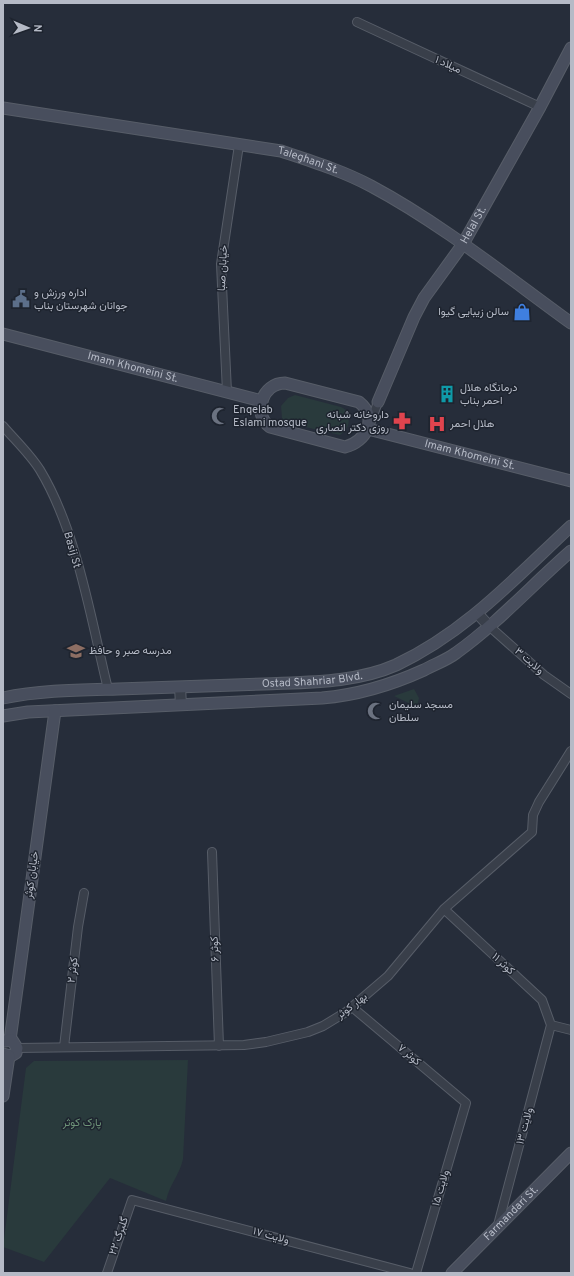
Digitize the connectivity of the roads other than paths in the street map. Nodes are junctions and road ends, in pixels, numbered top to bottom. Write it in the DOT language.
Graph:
graph roads {
  1 [pos="356,22"];
  2 [pos="571,48"];
  3 [pos="567,66"];
  4 [pos="540,107"];
  5 [pos="3,108"];
  6 [pos="239,146"];
  7 [pos="463,244"];
  8 [pos="571,324"];
  9 [pos="3,334"];
  10 [pos="227,392"];
  11 [pos="262,401"];
  12 [pos="378,402"];
  13 [pos="363,405"];
  14 [pos="3,426"];
  15 [pos="368,427"];
  16 [pos="571,481"];
  17 [pos="571,526"];
  18 [pos="571,551"];
  19 [pos="477,613"];
  20 [pos="489,626"];
  21 [pos="180,687"];
  22 [pos="108,689"];
  23 [pos="571,694"];
  24 [pos="3,698"];
  25 [pos="181,705"];
  26 [pos="54,711"];
  27 [pos="3,716"];
  28 [pos="571,751"];
  29 [pos="212,852"];
  30 [pos="84,893"];
  31 [pos="444,909"];
  32 [pos="352,1007"];
  33 [pos="551,1025"];
  34 [pos="571,1030"];
  35 [pos="10,1043"];
  36 [pos="219,1046"];
  37 [pos="64,1047"];
  38 [pos="6,1055"];
  39 [pos="3,1096"];
  40 [pos="466,1103"];
  41 [pos="571,1153"];
  42 [pos="132,1200"];
  43 [pos="498,1227"];
  44 [pos="107,1273"];
  45 [pos="410,1273"];
  46 [pos="416,1273"];
  47 [pos="452,1273"];
  1 -- 4 [label="street, میلاد ۱"];
  2 -- 3 [label="main road, Helal St."];
  3 -- 4 [label="main road, Helal St."];
  4 -- 7 [label="main road, Helal St."];
  5 -- 6 [label="main road, Taleghani St."];
  6 -- 7 [label="main road, Taleghani St."];
  6 -- 10 [label="street, خیابان صبا"];
  7 -- 8 [label="main road, Taleghani St."];
  7 -- 12 [label="main road, Helal St."];
  9 -- 10 [label="main road, Imam Khomeini St."];
  10 -- 11 [label="main road, Imam Khomeini St."];
  11 -- 13 [label="main road"];
  11 -- 15 [label="main road"];
  12 -- 13 [label="street"];
  12 -- 15 [label="street"];
  13 -- 15 [label="main road"];
  14 -- 22 [label="street, Basij St"];
  15 -- 16 [label="main road, Imam Khomeini St."];
  17 -- 19 [label="main road, Ostad Shahriar Blvd."];
  18 -- 20 [label="main road, Ostad Shahriar Blvd."];
  19 -- 20 [label="street"];
  19 -- 21 [label="main road, Ostad Shahriar Blvd."];
  20 -- 23 [label="street, ولایت ۳"];
  20 -- 25 [label="main road, Ostad Shahriar Blvd."];
  21 -- 22 [label="main road, Ostad Shahriar Blvd."];
  21 -- 25 [label="street"];
  22 -- 24 [label="main road, Ostad Shahriar Blvd."];
  25 -- 26 [label="main road, Ostad Shahriar Blvd."];
  26 -- 27 [label="main road, Ostad Shahriar Blvd."];
  26 -- 35 [label="main road, خیابان کوثر"];
  28 -- 31 [label="street, بهار کوثر"];
  29 -- 36 [label="street, کوثر ۶"];
  30 -- 37 [label="street, کوثر ۲"];
  31 -- 32 [label="street, بهار کوثر"];
  31 -- 33 [label="street, کوثر ۱۱"];
  32 -- 36 [label="street, بهار کوثر"];
  32 -- 40 [label="street, کوثر ۷"];
  33 -- 34 [label="street"];
  33 -- 43 [label="street, ولایت ۱۳"];
  35 -- 37 [label="street, بهار کوثر"];
  35 -- 38 [label="main road"];
  36 -- 37 [label="street, بهار کوثر"];
  38 -- 39 [label="main road"];
  40 -- 46 [label="street, ولایت ۱۵"];
  41 -- 43 [label="main road, Farmandari St."];
  42 -- 44 [label="street, گلبرگ ۲۲"];
  42 -- 45 [label="street, ولایت ۱۷"];
  43 -- 47 [label="main road, Farmandari St."];
}
